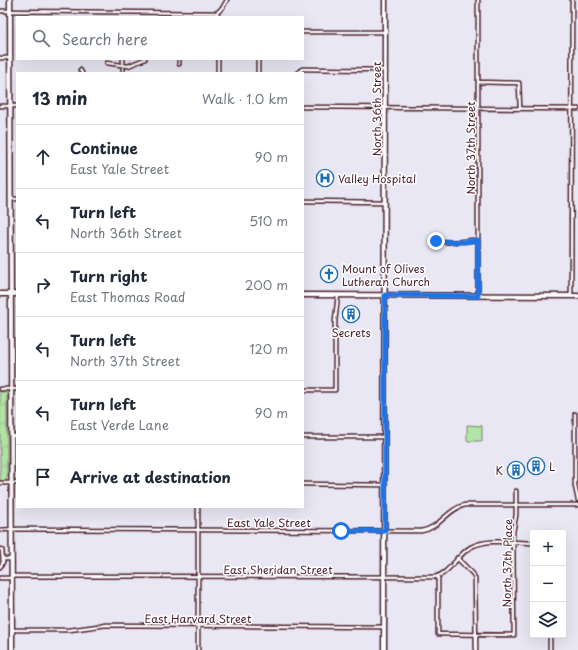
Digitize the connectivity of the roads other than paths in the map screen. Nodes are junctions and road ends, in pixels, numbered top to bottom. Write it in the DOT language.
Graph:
graph roads {
  1 [pos="10,0"];
  2 [pos="228,0"];
  3 [pos="385,0"];
  4 [pos="478,0"];
  5 [pos="572,0"];
  6 [pos="0,11"];
  7 [pos="10,11"];
  8 [pos="86,12"];
  9 [pos="179,13"];
  10 [pos="217,13"];
  11 [pos="86,16"];
  12 [pos="218,16"];
  13 [pos="304,32"];
  14 [pos="385,32"];
  15 [pos="0,58"];
  16 [pos="10,58"];
  17 [pos="123,60"];
  18 [pos="143,60"];
  19 [pos="179,60"];
  20 [pos="218,60"];
  21 [pos="258,60"];
  22 [pos="107,63"];
  23 [pos="179,64"];
  24 [pos="123,65"];
  25 [pos="385,70"];
  26 [pos="123,72"];
  27 [pos="218,72"];
  28 [pos="258,72"];
  29 [pos="298,72"];
  30 [pos="478,82"];
  31 [pos="0,106"];
  32 [pos="10,106"];
  33 [pos="16,106"];
  34 [pos="304,107"];
  35 [pos="385,108"];
  36 [pos="478,109"];
  37 [pos="520,109"];
  38 [pos="572,109"];
  39 [pos="578,109"];
  40 [pos="11,199"];
  41 [pos="16,199"];
  42 [pos="304,201"];
  43 [pos="385,202"];
  44 [pos="434,240"];
  45 [pos="478,240"];
  46 [pos="0,294"];
  47 [pos="11,294"];
  48 [pos="16,294"];
  49 [pos="304,295"];
  50 [pos="338,295"];
  51 [pos="385,295"];
  52 [pos="478,296"];
  53 [pos="571,296"];
  54 [pos="578,296"];
  55 [pos="14,388"];
  56 [pos="0,389"];
  57 [pos="304,390"];
  58 [pos="576,414"];
  59 [pos="11,436"];
  60 [pos="16,436"];
  61 [pos="304,437"];
  62 [pos="385,437"];
  63 [pos="576,464"];
  64 [pos="0,483"];
  65 [pos="12,483"];
  66 [pos="16,483"];
  67 [pos="304,484"];
  68 [pos="385,485"];
  69 [pos="516,491"];
  70 [pos="578,500"];
  71 [pos="516,505"];
  72 [pos="578,505"];
  73 [pos="198,508"];
  74 [pos="0,530"];
  75 [pos="12,530"];
  76 [pos="198,530"];
  77 [pos="385,531"];
  78 [pos="513,543"];
  79 [pos="530,543"];
  80 [pos="0,549"];
  81 [pos="458,558"];
  82 [pos="3,559"];
  83 [pos="12,559"];
  84 [pos="0,568"];
  85 [pos="198,576"];
  86 [pos="438,576"];
  87 [pos="12,577"];
  88 [pos="385,577"];
  89 [pos="0,578"];
  90 [pos="198,626"];
  91 [pos="384,627"];
  92 [pos="12,630"];
  93 [pos="475,634"];
  94 [pos="550,638"];
  95 [pos="12,650"];
  96 [pos="198,650"];
  97 [pos="384,650"];
  98 [pos="476,650"];
  99 [pos="550,650"];
  1 -- 7 [label="main road"];
  2 -- 10 [label="street"];
  3 -- 14 [label="main road, North 36th Street"];
  4 -- 30 [label="street, North 37th Street"];
  5 -- 38 [label="street"];
  6 -- 7 [label="street"];
  7 -- 8 [label="street"];
  7 -- 16 [label="main road"];
  8 -- 9 [label="street"];
  8 -- 11 [label="street"];
  9 -- 10 [label="street"];
  10 -- 12 [label="street"];
  13 -- 14 [label="street"];
  14 -- 25 [label="main road, North 36th Street"];
  15 -- 16 [label="street"];
  16 -- 32 [label="main road"];
  17 -- 24 [label="street"];
  18 -- 24 [label="street"];
  19 -- 23 [label="street"];
  20 -- 27 [label="street"];
  21 -- 28 [label="street"];
  22 -- 24 [label="street"];
  24 -- 26 [label="street"];
  25 -- 29 [label="street"];
  25 -- 35 [label="main road, North 36th Street"];
  30 -- 36 [label="street, North 37th Street"];
  30 -- 37 [label="street"];
  31 -- 32 [label="street"];
  32 -- 33 [label="street"];
  32 -- 40 [label="main road"];
  34 -- 35 [label="street"];
  35 -- 36 [label="street"];
  35 -- 43 [label="main road, North 36th Street"];
  36 -- 37 [label="street"];
  36 -- 45 [label="street, North 37th Street"];
  37 -- 38 [label="street"];
  38 -- 39 [label="street"];
  38 -- 53 [label="street"];
  40 -- 41 [label="street"];
  40 -- 47 [label="main road"];
  42 -- 43 [label="street"];
  43 -- 51 [label="main road, North 36th Street"];
  44 -- 45 [label="street"];
  45 -- 52 [label="street, North 37th Street"];
  46 -- 47 [label="main road"];
  47 -- 48 [label="main road"];
  47 -- 55 [label="main road"];
  49 -- 50 [label="main road"];
  50 -- 51 [label="main road"];
  50 -- 57 [label="street"];
  51 -- 52 [label="main road"];
  51 -- 62 [label="main road, North 36th Street"];
  52 -- 53 [label="main road"];
  53 -- 54 [label="main road"];
  55 -- 56 [label="street"];
  55 -- 59 [label="main road"];
  58 -- 63 [label="street"];
  59 -- 60 [label="street"];
  59 -- 65 [label="main road"];
  61 -- 62 [label="street"];
  62 -- 68 [label="main road, North 36th Street"];
  63 -- 70 [label="street"];
  64 -- 65 [label="street"];
  65 -- 66 [label="street"];
  65 -- 75 [label="main road"];
  67 -- 68 [label="street"];
  68 -- 77 [label="main road, North 36th Street"];
  69 -- 71 [label="street, North 37th Place"];
  71 -- 72 [label="street, East Yale Street"];
  71 -- 77 [label="street, East Yale Street"];
  71 -- 78 [label="street, North 37th Place"];
  73 -- 76 [label="street"];
  74 -- 75 [label="street, East Yale Street"];
  75 -- 76 [label="street, East Yale Street"];
  75 -- 83 [label="main road"];
  76 -- 77 [label="street, East Yale Street"];
  76 -- 85 [label="street"];
  77 -- 88 [label="main road, North 36th Street"];
  78 -- 79 [label="street"];
  78 -- 81 [label="street"];
  78 -- 93 [label="street, North 37th Place"];
  80 -- 82 [label="street"];
  81 -- 86 [label="street"];
  81 -- 93 [label="street"];
  82 -- 83 [label="street"];
  82 -- 84 [label="street"];
  83 -- 87 [label="main road"];
  85 -- 87 [label="street, East Sheridan Street"];
  85 -- 88 [label="street, East Sheridan Street"];
  85 -- 90 [label="street"];
  86 -- 88 [label="street, East Sheridan Street"];
  86 -- 93 [label="street"];
  87 -- 89 [label="street, East Sheridan Street"];
  87 -- 92 [label="main road"];
  88 -- 91 [label="main road, North 36th Street"];
  90 -- 91 [label="street, East Harvard Street"];
  90 -- 92 [label="street, East Harvard Street"];
  90 -- 96 [label="street"];
  91 -- 97 [label="main road, North 36th Street"];
  92 -- 95 [label="main road"];
  93 -- 98 [label="street"];
  94 -- 99 [label="street"];
}
